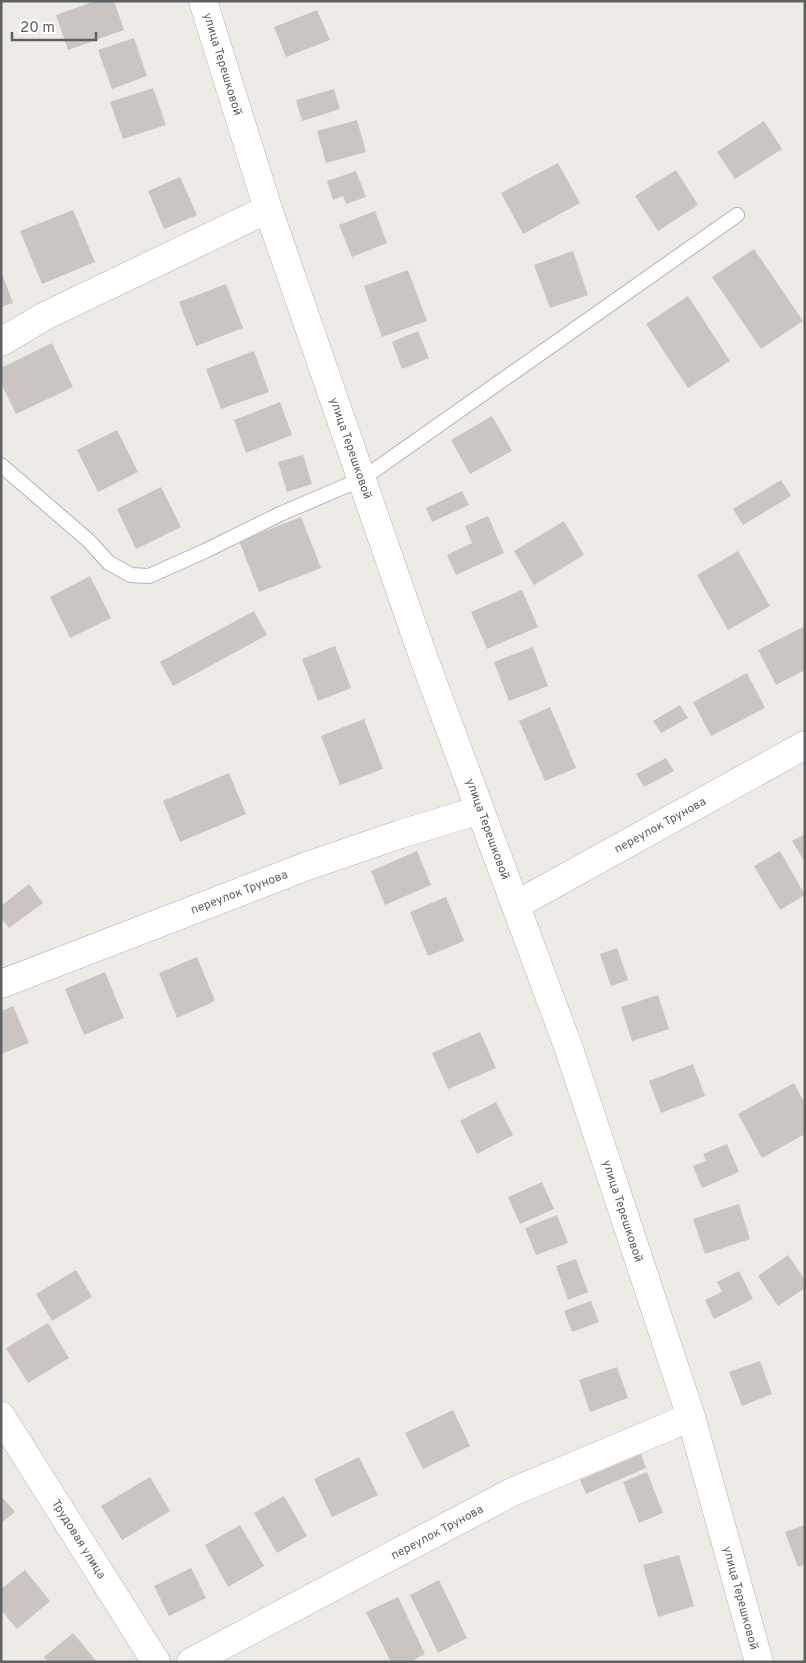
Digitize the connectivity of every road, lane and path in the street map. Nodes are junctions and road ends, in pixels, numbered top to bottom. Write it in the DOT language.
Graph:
graph roads {
  1 [pos="203,1"];
  2 [pos="268,209"];
  3 [pos="737,215"];
  4 [pos="1,342"];
  5 [pos="1,466"];
  6 [pos="362,479"];
  7 [pos="805,745"];
  8 [pos="480,810"];
  9 [pos="516,905"];
  10 [pos="1,984"];
  11 [pos="1,1416"];
  12 [pos="691,1417"];
  13 [pos="156,1662"];
  14 [pos="191,1662"];
  15 [pos="759,1662"];
  1 -- 2 [label="street, улица Терешковой"];
  2 -- 4 [label="street"];
  2 -- 6 [label="street, улица Терешковой"];
  3 -- 6 [label="lane"];
  5 -- 6 [label="lane"];
  6 -- 8 [label="street, улица Терешковой"];
  7 -- 9 [label="street, переулок Трунова"];
  8 -- 9 [label="street, улица Терешковой"];
  8 -- 10 [label="street, переулок Трунова"];
  9 -- 12 [label="street, улица Терешковой"];
  11 -- 13 [label="street, Трудовая улица"];
  12 -- 14 [label="street, переулок Трунова"];
  12 -- 15 [label="street, улица Терешковой"];
}
